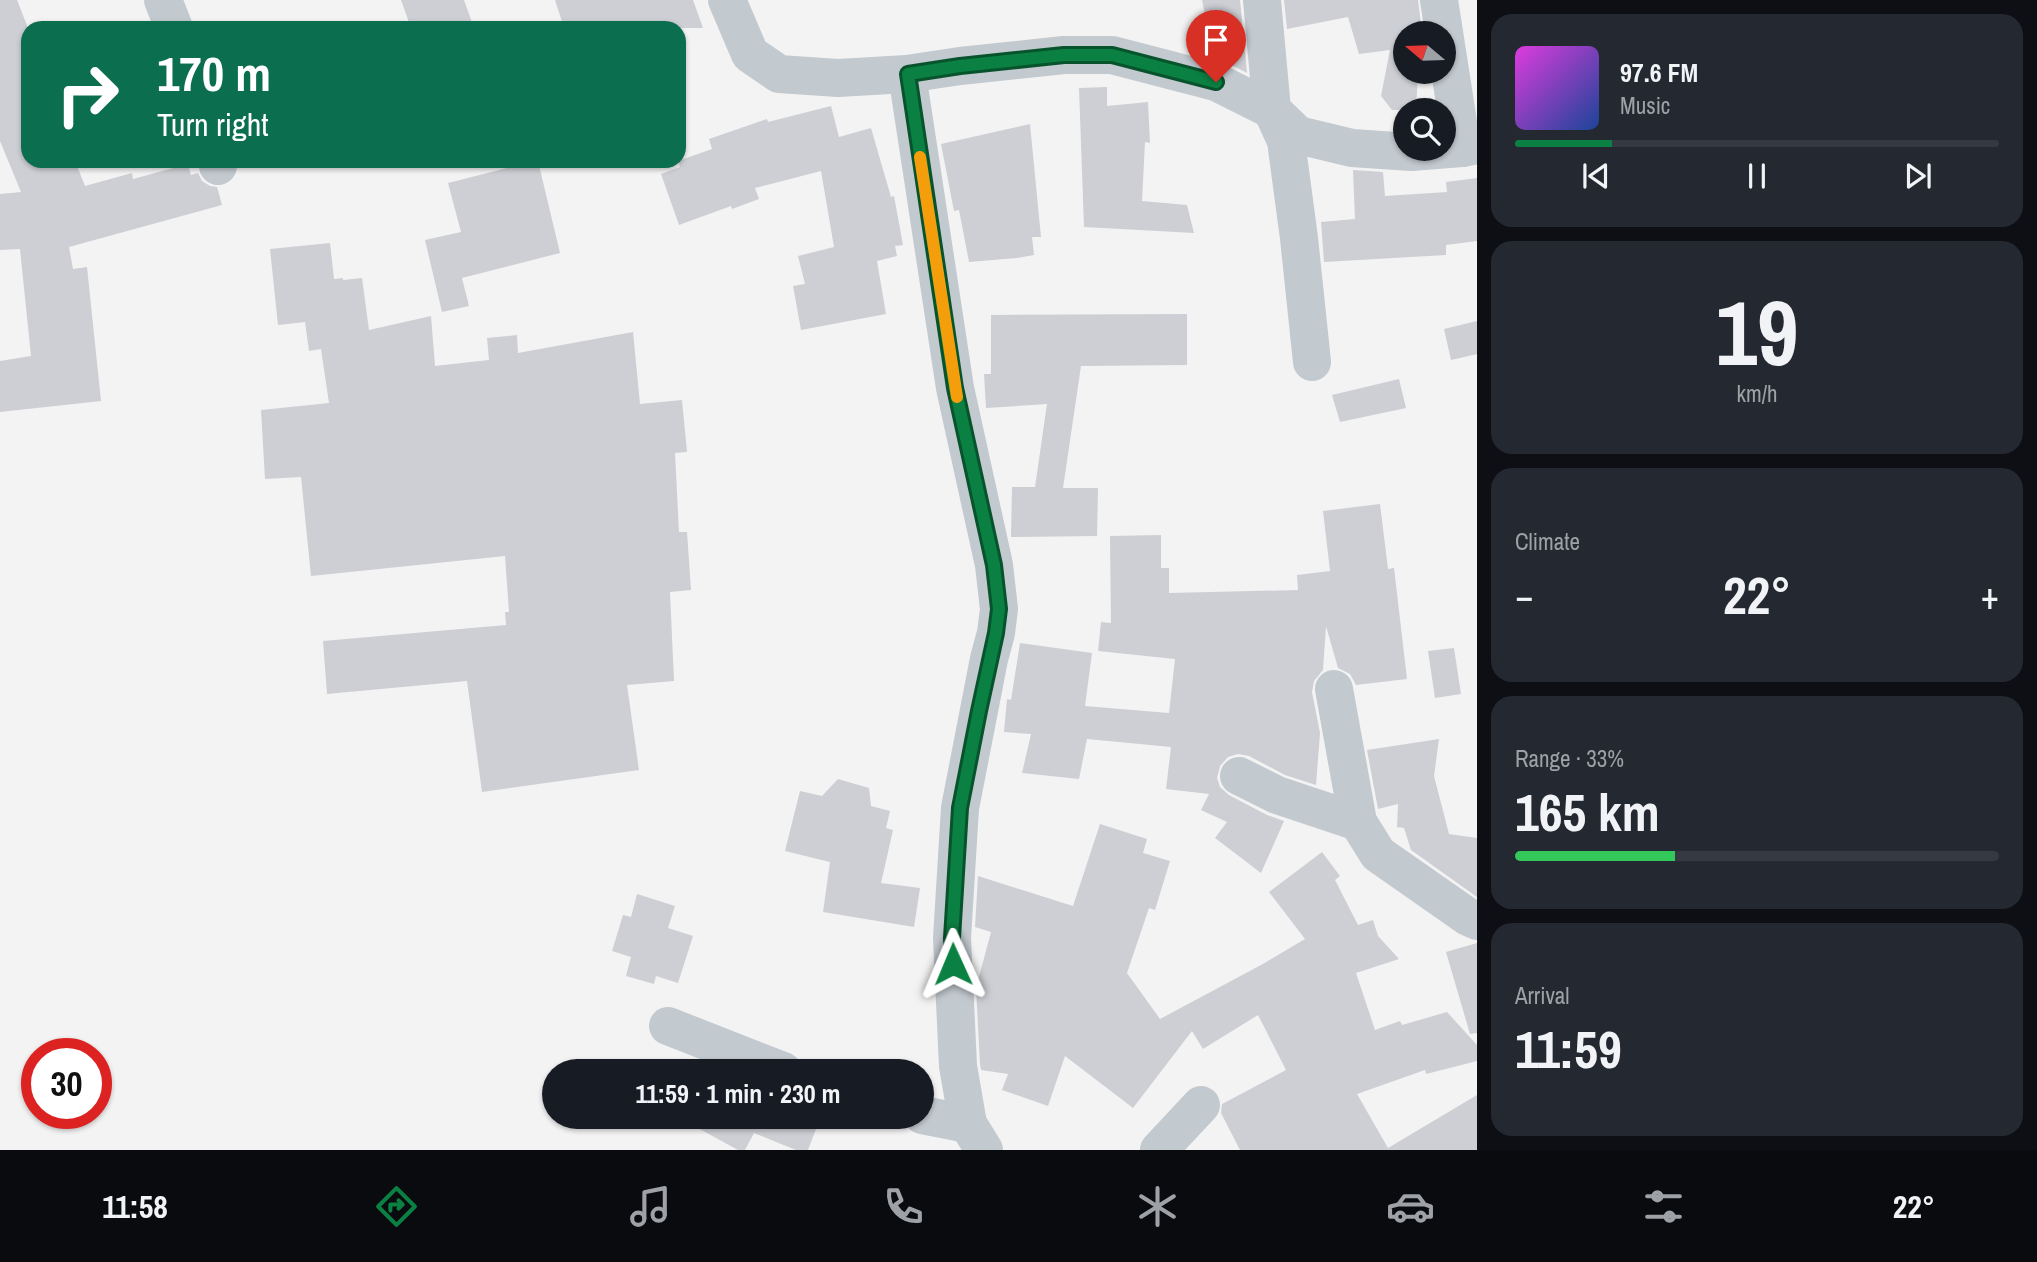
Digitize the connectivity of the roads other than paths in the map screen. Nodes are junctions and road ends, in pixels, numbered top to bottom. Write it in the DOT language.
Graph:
graph roads {
  1 [pos="163,0"];
  2 [pos="727,0"];
  3 [pos="1262,0"];
  4 [pos="1439,0"];
  5 [pos="171,21"];
  6 [pos="908,74"];
  7 [pos="1272,110"];
  8 [pos="1470,147"];
  9 [pos="1312,362"];
  10 [pos="1334,689"];
  11 [pos="1239,776"];
  12 [pos="1358,822"];
  13 [pos="1477,921"];
  14 [pos="668,1026"];
  15 [pos="752,1059"];
  16 [pos="1201,1105"];
  17 [pos="934,1120"];
  18 [pos="976,1137"];
  19 [pos="1159,1150"];
  1 -- 5 [label="street"];
  2 -- 6 [label="street"];
  3 -- 7 [label="street"];
  4 -- 8 [label="street"];
  6 -- 7 [label="street"];
  6 -- 18 [label="street"];
  7 -- 8 [label="street"];
  7 -- 9 [label="street"];
  10 -- 12 [label="street"];
  11 -- 12 [label="street"];
  12 -- 13 [label="street"];
  14 -- 15 [label="street"];
  16 -- 19 [label="street"];
  17 -- 18 [label="street"];
}
